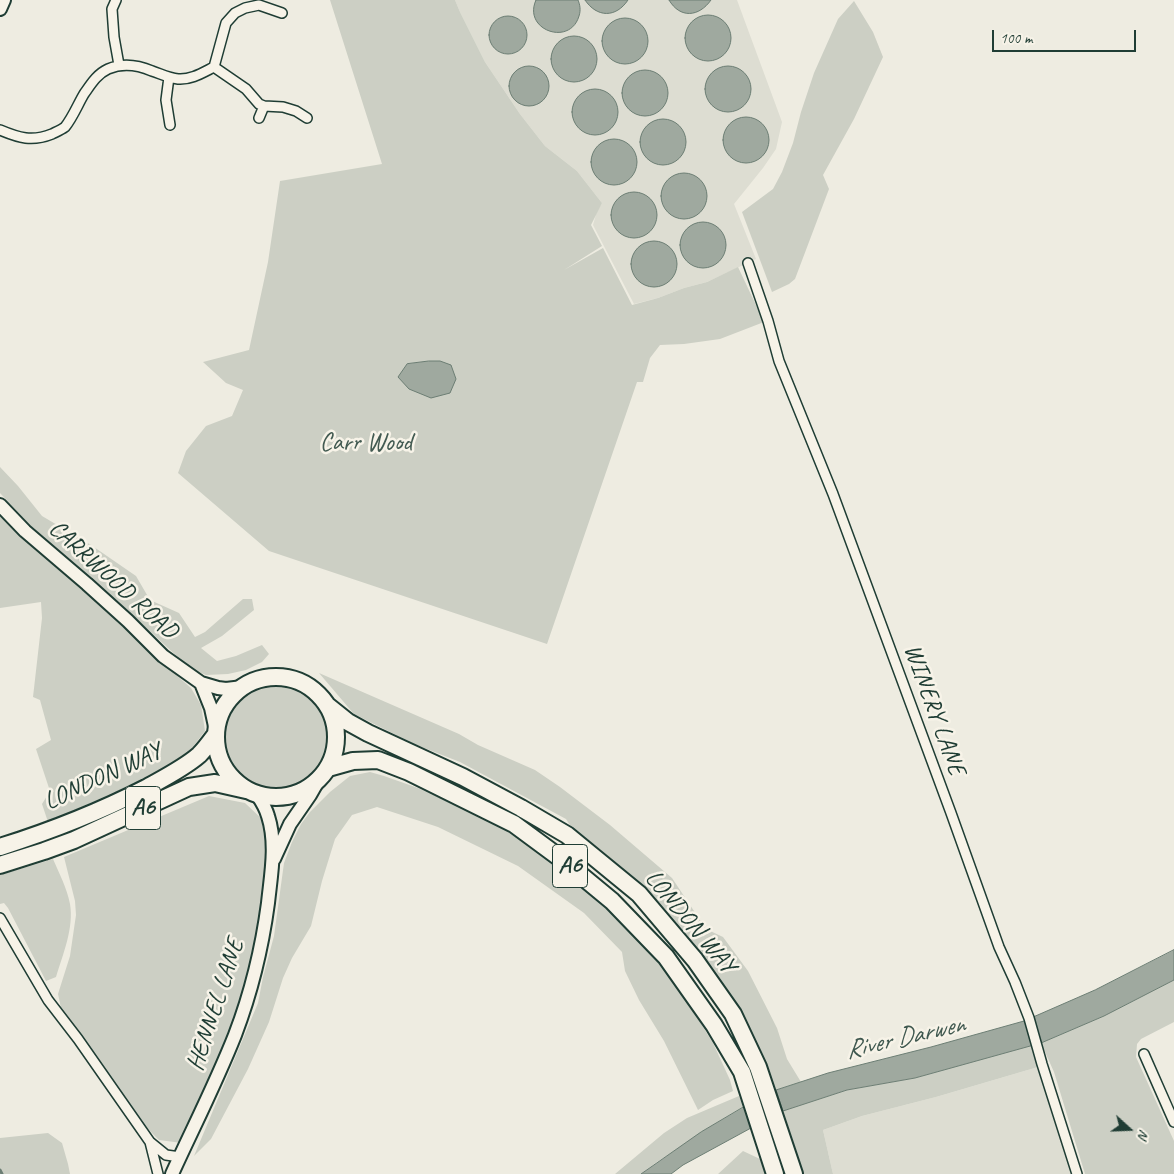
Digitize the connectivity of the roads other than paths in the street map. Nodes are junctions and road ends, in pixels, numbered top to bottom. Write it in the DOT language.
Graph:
graph roads {
  1 [pos="4,0"];
  2 [pos="116,0"];
  3 [pos="259,3"];
  4 [pos="0,9"];
  5 [pos="282,13"];
  6 [pos="119,65"];
  7 [pos="214,67"];
  8 [pos="168,77"];
  9 [pos="264,106"];
  10 [pos="259,118"];
  11 [pos="307,118"];
  12 [pos="170,125"];
  13 [pos="0,130"];
  14 [pos="748,263"];
  15 [pos="0,505"];
  16 [pos="201,684"];
  17 [pos="243,687"];
  18 [pos="328,706"];
  19 [pos="216,733"];
  20 [pos="328,768"];
  21 [pos="318,781"];
  22 [pos="252,793"];
  23 [pos="0,847"];
  24 [pos="273,861"];
  25 [pos="0,865"];
  26 [pos="0,918"];
  27 [pos="1144,1054"];
  28 [pos="1174,1122"];
  29 [pos="150,1142"];
  30 [pos="180,1157"];
  31 [pos="158,1174"];
  32 [pos="172,1174"];
  33 [pos="775,1174"];
  34 [pos="794,1174"];
  35 [pos="1076,1174"];
  1 -- 4 [label="main road"];
  2 -- 6 [label="street"];
  3 -- 5 [label="street"];
  3 -- 7 [label="street"];
  6 -- 8 [label="street"];
  6 -- 13 [label="street"];
  7 -- 8 [label="street"];
  7 -- 9 [label="street"];
  8 -- 12 [label="street"];
  9 -- 10 [label="street"];
  9 -- 11 [label="street"];
  14 -- 35 [label="street, WINERY LANE"];
  15 -- 16 [label="main road, CARRWOOD ROAD"];
  16 -- 17 [label="main road, CARRWOOD ROAD"];
  16 -- 19 [label="main road"];
  17 -- 18 [label="highway, A6"];
  17 -- 19 [label="highway, A6"];
  18 -- 20 [label="highway, A6"];
  18 -- 34 [label="highway, LONDON WAY / A6"];
  19 -- 22 [label="highway, A6"];
  19 -- 23 [label="highway, LONDON WAY / A6"];
  20 -- 21 [label="highway, A6"];
  20 -- 33 [label="highway, LONDON WAY / A6"];
  21 -- 22 [label="highway, A6"];
  21 -- 24 [label="main road, HENNEL LANE"];
  22 -- 24 [label="main road, HENNEL LANE"];
  22 -- 25 [label="highway, LONDON WAY / A6"];
  24 -- 30 [label="main road, HENNEL LANE"];
  26 -- 29 [label="street"];
  27 -- 28 [label="street"];
  29 -- 30 [label="street"];
  29 -- 31 [label="street"];
  30 -- 32 [label="main road, HENNEL LANE"];
}
